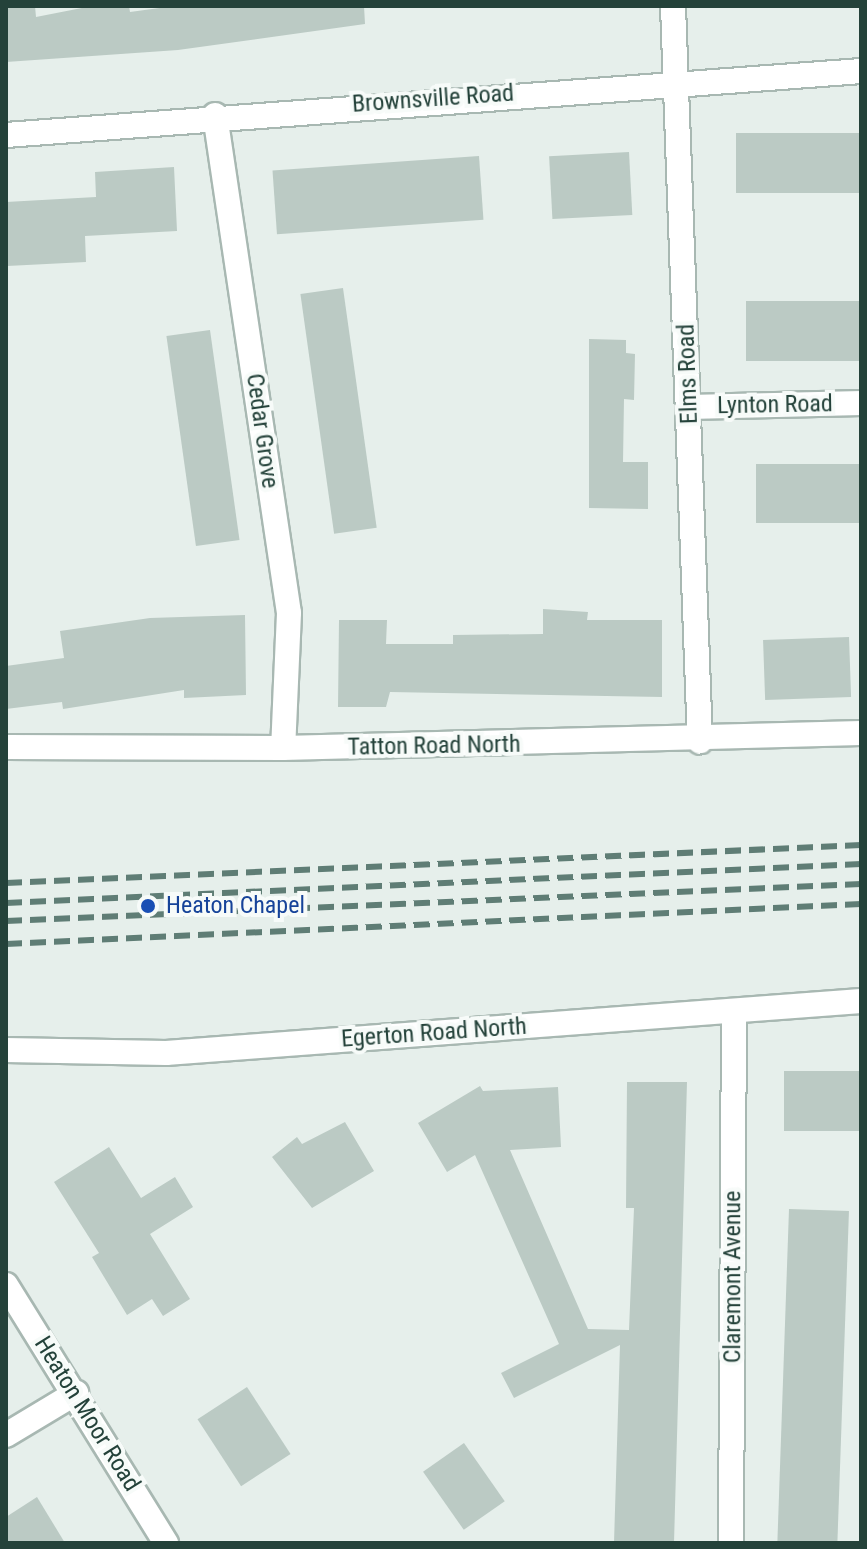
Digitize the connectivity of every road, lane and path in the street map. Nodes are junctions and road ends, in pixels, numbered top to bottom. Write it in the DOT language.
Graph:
graph roads {
  1 [pos="673,6"];
  2 [pos="861,71"];
  3 [pos="677,81"];
  4 [pos="215,115"];
  5 [pos="6,135"];
  6 [pos="861,403"];
  7 [pos="689,407"];
  8 [pos="861,733"];
  9 [pos="700,742"];
  10 [pos="6,747"];
  11 [pos="283,748"];
  12 [pos="861,1001"];
  13 [pos="734,1011"];
  14 [pos="6,1050"];
  15 [pos="6,1285"];
  16 [pos="76,1393"];
  17 [pos="6,1435"];
  18 [pos="166,1543"];
  19 [pos="731,1543"];
  1 -- 3 [label="street, Elms Road"];
  2 -- 3 [label="street, Brownsville Road"];
  3 -- 4 [label="street, Brownsville Road"];
  3 -- 7 [label="street, Elms Road"];
  4 -- 5 [label="street, Brownsville Road"];
  4 -- 11 [label="street, Cedar Grove"];
  6 -- 7 [label="street, Lynton Road"];
  7 -- 9 [label="street, Elms Road"];
  8 -- 9 [label="street, Tatton Road North"];
  9 -- 11 [label="street, Tatton Road North"];
  10 -- 11 [label="street, Tatton Road North"];
  12 -- 13 [label="street, Egerton Road North"];
  13 -- 14 [label="street, Egerton Road North"];
  13 -- 19 [label="street, Claremont Avenue"];
  15 -- 16 [label="street, Heaton Moor Road"];
  16 -- 17 [label="street"];
  16 -- 18 [label="street, Heaton Moor Road"];
}
